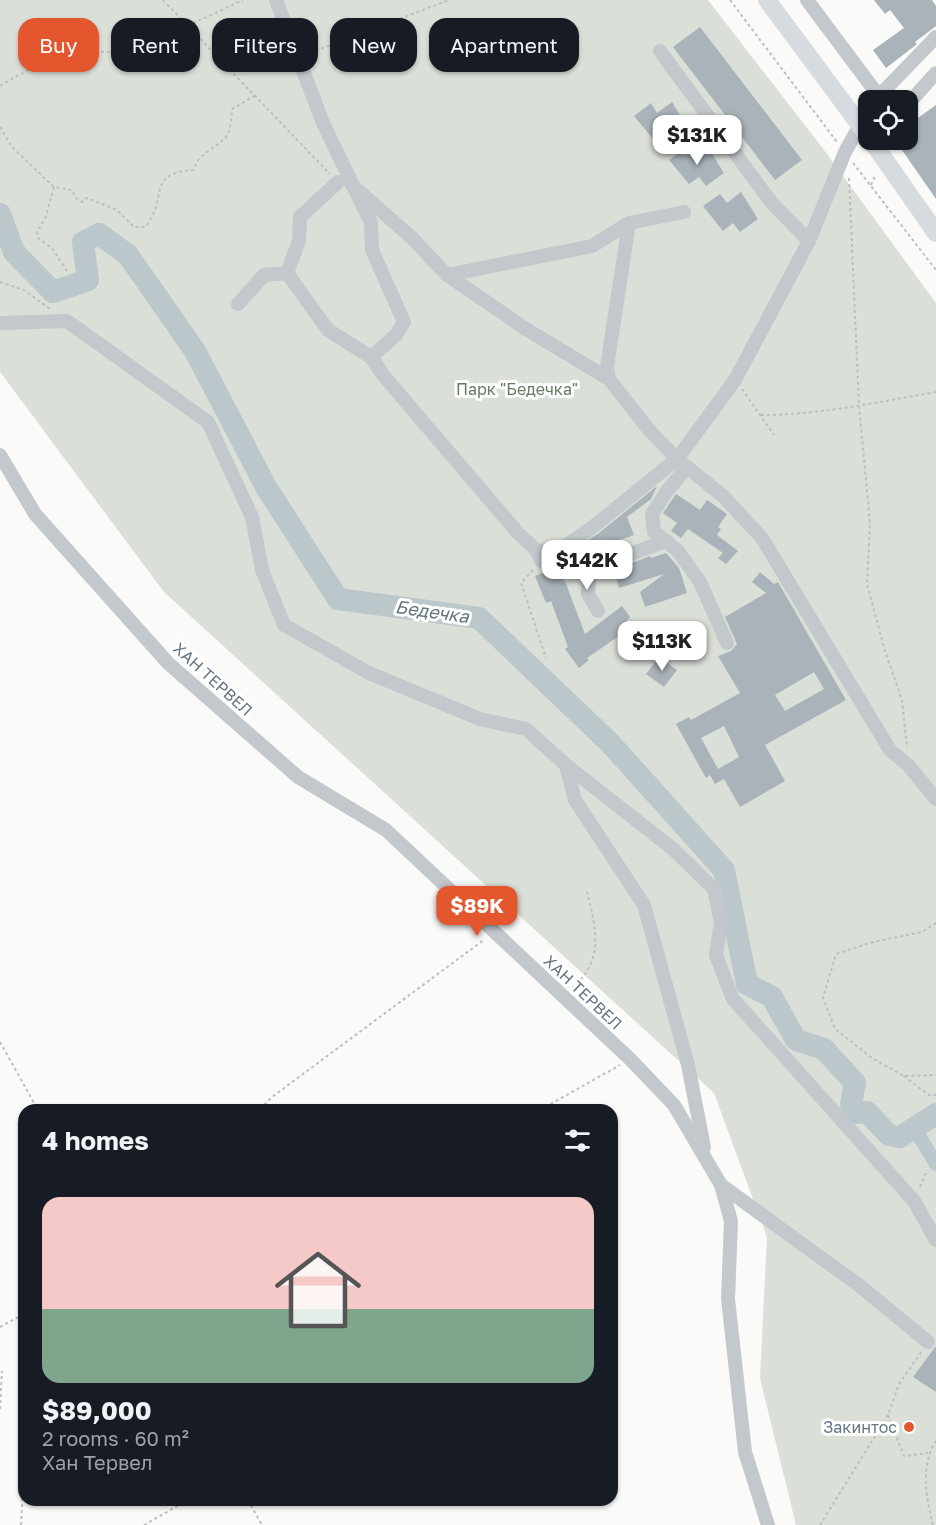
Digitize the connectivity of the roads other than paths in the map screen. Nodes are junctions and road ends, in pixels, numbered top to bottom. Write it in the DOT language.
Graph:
graph roads {
  1 [pos="276,0"];
  2 [pos="767,0"];
  3 [pos="807,0"];
  4 [pos="936,37"];
  5 [pos="660,51"];
  6 [pos="936,73"];
  7 [pos="871,90"];
  8 [pos="885,90"];
  9 [pos="918,93"];
  10 [pos="858,118"];
  11 [pos="858,142"];
  12 [pos="881,150"];
  13 [pos="344,183"];
  14 [pos="684,212"];
  15 [pos="629,223"];
  16 [pos="936,233"];
  17 [pos="808,241"];
  18 [pos="287,273"];
  19 [pos="447,275"];
  20 [pos="238,304"];
  21 [pos="0,323"];
  22 [pos="371,357"];
  23 [pos="609,379"];
  24 [pos="0,455"];
  25 [pos="682,463"];
  26 [pos="666,541"];
  27 [pos="598,611"];
  28 [pos="727,643"];
  29 [pos="566,765"];
  30 [pos="936,799"];
  31 [pos="707,1159"];
  32 [pos="722,1185"];
  33 [pos="936,1240"];
  34 [pos="928,1342"];
  35 [pos="768,1525"];
  1 -- 13 [label="street"];
  2 -- 10 [label="main road"];
  3 -- 7 [label="street"];
  4 -- 8 [label="street"];
  5 -- 17 [label="street"];
  6 -- 9 [label="street"];
  11 -- 17 [label="street"];
  12 -- 16 [label="main road"];
  13 -- 18 [label="street"];
  13 -- 19 [label="street"];
  13 -- 22 [label="street"];
  14 -- 15 [label="street"];
  15 -- 19 [label="street"];
  15 -- 23 [label="street"];
  17 -- 25 [label="street"];
  18 -- 20 [label="street"];
  18 -- 22 [label="street"];
  19 -- 23 [label="street"];
  21 -- 29 [label="street"];
  22 -- 25 [label="street"];
  23 -- 25 [label="street"];
  24 -- 31 [label="street, ХАН ТЕРВЕЛ"];
  25 -- 26 [label="street"];
  25 -- 30 [label="street"];
  26 -- 27 [label="street"];
  26 -- 28 [label="street"];
  29 -- 31 [label="street"];
  29 -- 33 [label="street"];
  31 -- 32 [label="street, ХАН ТЕРВЕЛ"];
  32 -- 34 [label="street"];
  32 -- 35 [label="street, ХАН ТЕРВЕЛ"];
}
